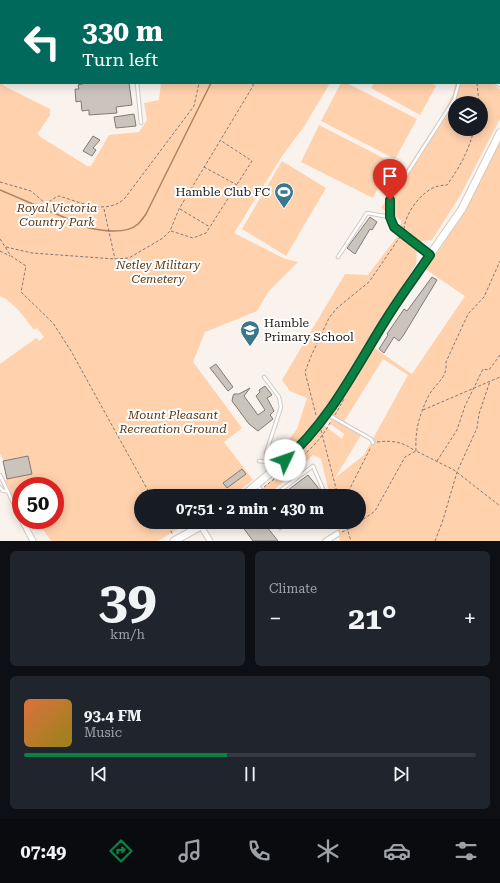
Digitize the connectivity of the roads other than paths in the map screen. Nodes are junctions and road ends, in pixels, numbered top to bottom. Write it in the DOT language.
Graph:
graph roads {
  1 [pos="137,84"];
  2 [pos="459,84"];
  3 [pos="141,123"];
  4 [pos="500,133"];
  5 [pos="390,217"];
  6 [pos="430,255"];
  7 [pos="338,257"];
  8 [pos="264,377"];
  9 [pos="326,414"];
  10 [pos="373,443"];
  11 [pos="259,461"];
  12 [pos="267,462"];
  13 [pos="274,470"];
  14 [pos="0,475"];
  15 [pos="259,487"];
  16 [pos="0,488"];
  17 [pos="255,489"];
  18 [pos="282,489"];
  19 [pos="323,489"];
  20 [pos="7,491"];
  21 [pos="12,501"];
  22 [pos="26,529"];
  23 [pos="194,529"];
  24 [pos="206,529"];
  25 [pos="337,534"];
  26 [pos="174,538"];
  27 [pos="33,541"];
  28 [pos="210,541"];
  29 [pos="326,541"];
  1 -- 3 [label="lane"];
  2 -- 5 [label="lane"];
  4 -- 6 [label="main road"];
  5 -- 6 [label="lane"];
  5 -- 7 [label="lane"];
  6 -- 9 [label="main road"];
  8 -- 12 [label="lane"];
  9 -- 10 [label="lane"];
  9 -- 13 [label="main road"];
  11 -- 12 [label="lane"];
  12 -- 13 [label="lane"];
  13 -- 15 [label="main road"];
  14 -- 20 [label="lane"];
  15 -- 17 [label="main road"];
  16 -- 20 [label="lane"];
  18 -- 19 [label="lane"];
  20 -- 21 [label="lane"];
  22 -- 27 [label="street"];
  23 -- 26 [label="main road"];
  24 -- 28 [label="street"];
  25 -- 29 [label="street"];
}
